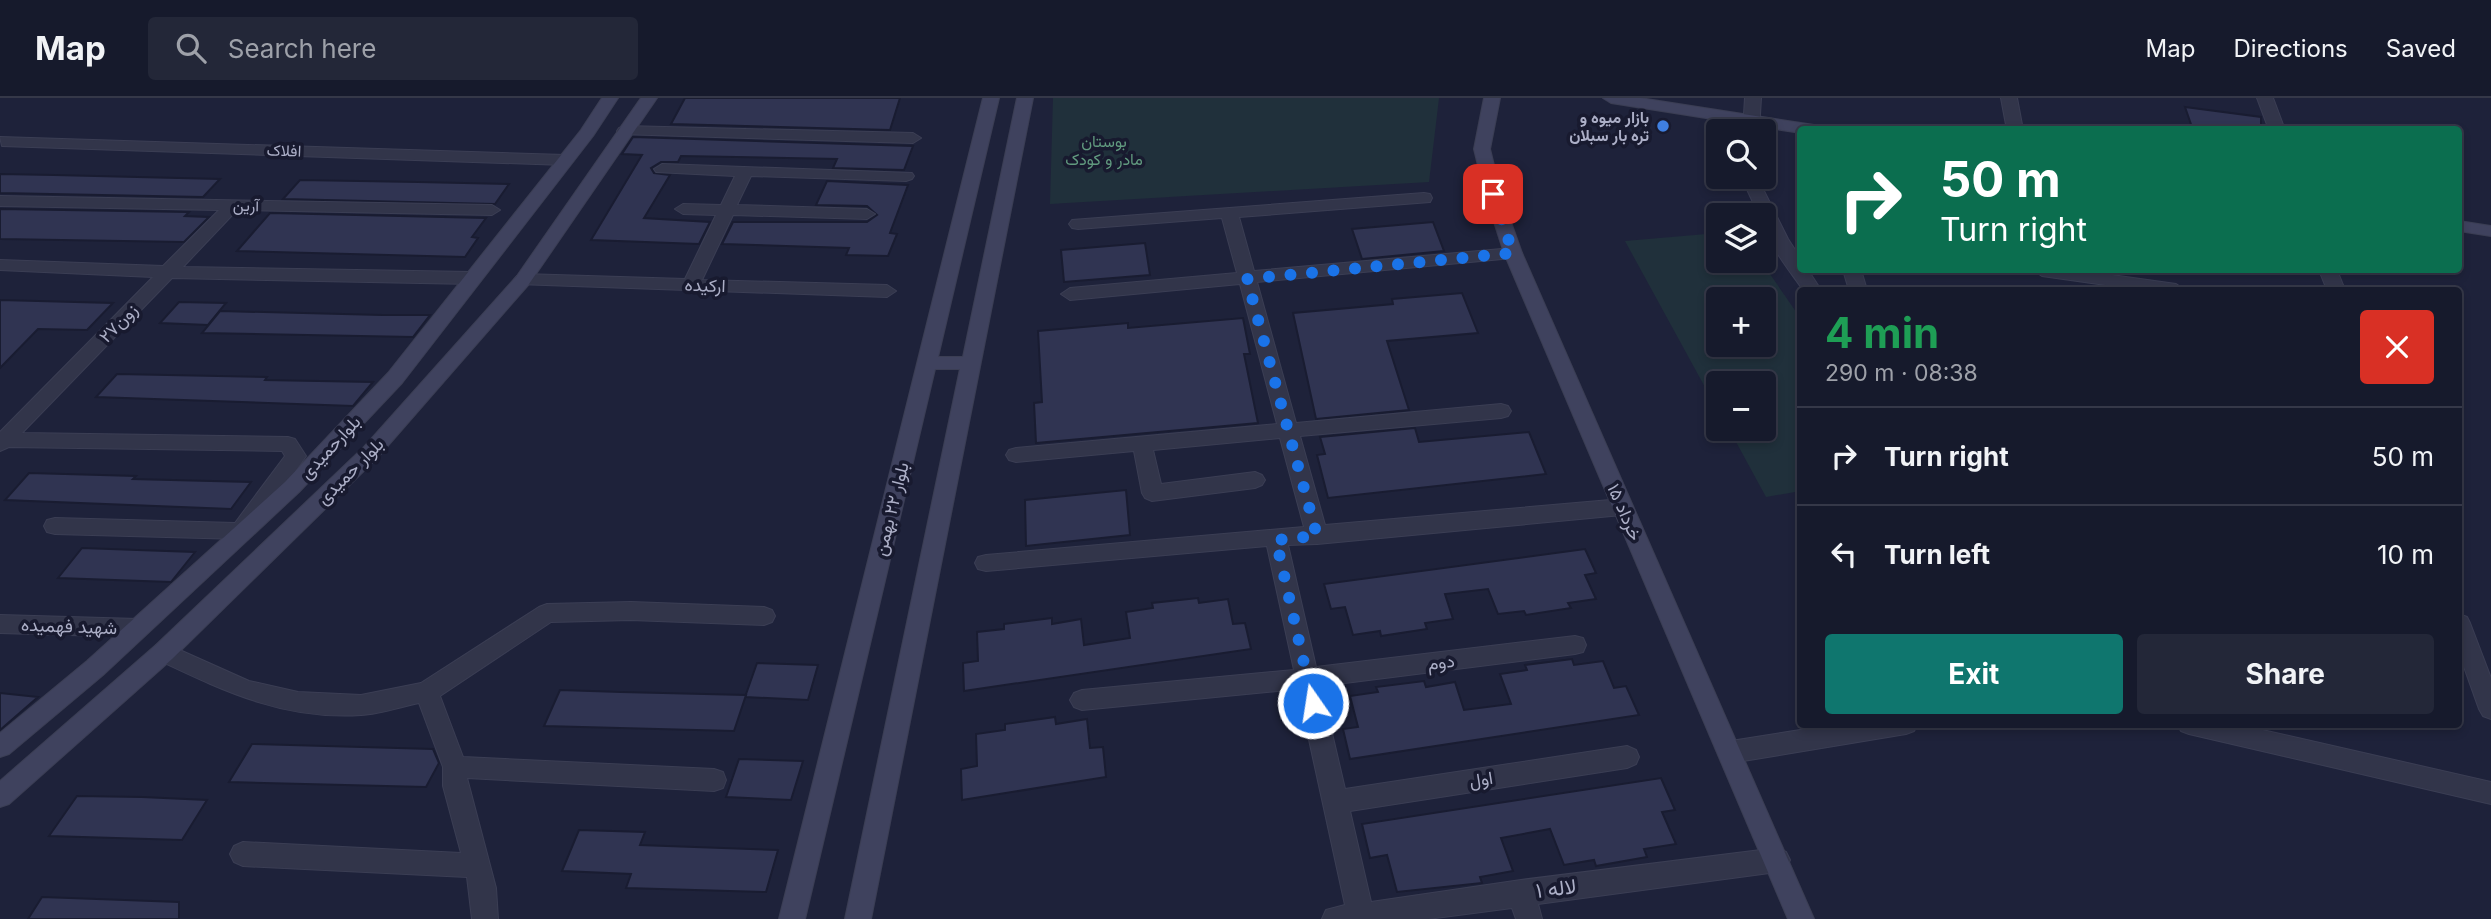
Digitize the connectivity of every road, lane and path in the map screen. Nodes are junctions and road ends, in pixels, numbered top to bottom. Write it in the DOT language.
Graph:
graph roads {
  1 [pos="610,98"];
  2 [pos="649,98"];
  3 [pos="990,98"];
  4 [pos="1025,98"];
  5 [pos="1492,98"];
  6 [pos="1611,98"];
  7 [pos="1753,98"];
  8 [pos="2009,98"];
  9 [pos="2265,98"];
  10 [pos="1719,119"];
  11 [pos="1751,119"];
  12 [pos="2014,126"];
  13 [pos="2276,126"];
  14 [pos="1776,127"];
  15 [pos="1797,129"];
  16 [pos="625,131"];
  17 [pos="913,138"];
  18 [pos="2,141"];
  19 [pos="565,160"];
  20 [pos="662,169"];
  21 [pos="745,172"];
  22 [pos="906,176"];
  23 [pos="1755,189"];
  24 [pos="1424,198"];
  25 [pos="0,201"];
  26 [pos="233,205"];
  27 [pos="683,209"];
  28 [pos="492,210"];
  29 [pos="726,210"];
  30 [pos="1229,212"];
  31 [pos="867,214"];
  32 [pos="1078,224"];
  33 [pos="2462,226"];
  34 [pos="2491,231"];
  35 [pos="1513,253"];
  36 [pos="0,265"];
  37 [pos="1797,267"];
  38 [pos="168,272"];
  39 [pos="2062,273"];
  40 [pos="472,278"];
  41 [pos="1247,279"];
  42 [pos="523,280"];
  43 [pos="691,285"];
  44 [pos="2156,287"];
  45 [pos="887,291"];
  46 [pos="1070,294"];
  47 [pos="926,363"];
  48 [pos="971,363"];
  49 [pos="1501,411"];
  50 [pos="1288,430"];
  51 [pos="1,442"];
  52 [pos="1142,443"];
  53 [pos="1016,455"];
  54 [pos="1255,480"];
  55 [pos="1622,507"];
  56 [pos="55,526"];
  57 [pos="1317,536"];
  58 [pos="1276,540"];
  59 [pos="986,563"];
  60 [pos="764,616"];
  61 [pos="0,624"];
  62 [pos="138,628"];
  63 [pos="2462,631"];
  64 [pos="1575,646"];
  65 [pos="164,652"];
  66 [pos="1307,678"];
  67 [pos="426,691"];
  68 [pos="1082,701"];
  69 [pos="2491,709"];
  70 [pos="1881,728"];
  71 [pos="2207,728"];
  72 [pos="0,747"];
  73 [pos="1731,752"];
  74 [pos="1627,757"];
  75 [pos="455,767"];
  76 [pos="714,780"];
  77 [pos="2491,793"];
  78 [pos="0,796"];
  79 [pos="1336,802"];
  80 [pos="243,854"];
  81 [pos="1777,860"];
  82 [pos="477,866"];
  83 [pos="1521,892"];
  84 [pos="1348,917"];
  85 [pos="485,919"];
  86 [pos="792,919"];
  87 [pos="858,919"];
  88 [pos="1528,919"];
  89 [pos="1801,919"];
  1 -- 19 [label="main road, بلوارحمیدی"];
  2 -- 16 [label="main road, بلوار حمیدی"];
  3 -- 47 [label="main road, بلوار ۲۲ بهمن"];
  4 -- 48 [label="main road"];
  5 -- 35 [label="main road, ۱۵ خرداد"];
  6 -- 10 [label="main road"];
  7 -- 11 [label="street"];
  8 -- 12 [label="street"];
  9 -- 13 [label="street"];
  14 -- 15 [label="main road"];
  16 -- 17 [label="street"];
  16 -- 42 [label="main road, بلوار حمیدی"];
  18 -- 19 [label="street, افلاک"];
  19 -- 40 [label="main road, بلوارحمیدی"];
  20 -- 21 [label="street"];
  21 -- 22 [label="street"];
  21 -- 29 [label="street"];
  23 -- 37 [label="street"];
  24 -- 30 [label="street"];
  25 -- 26 [label="street, آرین"];
  26 -- 28 [label="street, آرین"];
  26 -- 38 [label="street, زون۲۷"];
  27 -- 29 [label="street"];
  29 -- 31 [label="street"];
  29 -- 43 [label="street"];
  30 -- 32 [label="street"];
  30 -- 41 [label="street"];
  33 -- 34 [label="main road"];
  35 -- 41 [label="street"];
  35 -- 55 [label="main road, ۱۵ خرداد"];
  36 -- 38 [label="street"];
  38 -- 40 [label="street"];
  38 -- 51 [label="street, زون۲۷"];
  39 -- 44 [label="street"];
  40 -- 62 [label="main road, بلوارحمیدی"];
  41 -- 46 [label="street"];
  41 -- 50 [label="street"];
  42 -- 43 [label="street, ارکیده"];
  42 -- 65 [label="main road, بلوار حمیدی"];
  43 -- 45 [label="street, ارکیده"];
  47 -- 48 [label="main road"];
  47 -- 86 [label="main road, بلوار ۲۲ بهمن"];
  48 -- 87 [label="main road"];
  49 -- 50 [label="street"];
  50 -- 52 [label="street"];
  50 -- 57 [label="street"];
  51 -- 56 [label="street"];
  52 -- 53 [label="street"];
  52 -- 54 [label="street"];
  55 -- 57 [label="street"];
  55 -- 73 [label="main road, ۱۵ خرداد"];
  57 -- 58 [label="street"];
  58 -- 59 [label="street"];
  58 -- 66 [label="street"];
  60 -- 67 [label="street"];
  61 -- 62 [label="street, شهید فهمیده"];
  62 -- 72 [label="main road, بلوارحمیدی"];
  63 -- 69 [label="street"];
  64 -- 66 [label="street, دوم"];
  65 -- 67 [label="street"];
  65 -- 78 [label="main road, بلوار حمیدی"];
  66 -- 68 [label="street, دوم"];
  66 -- 79 [label="street"];
  67 -- 75 [label="street"];
  70 -- 73 [label="street"];
  71 -- 77 [label="street"];
  73 -- 81 [label="main road, ۱۵ خرداد"];
  74 -- 79 [label="street, اول"];
  75 -- 76 [label="street"];
  75 -- 82 [label="street"];
  79 -- 84 [label="street"];
  80 -- 82 [label="street"];
  81 -- 83 [label="street, لاله ۱"];
  81 -- 89 [label="main road, ۱۵ خرداد"];
  82 -- 85 [label="street"];
  83 -- 84 [label="street, لاله ۱"];
  83 -- 88 [label="street"];
}
